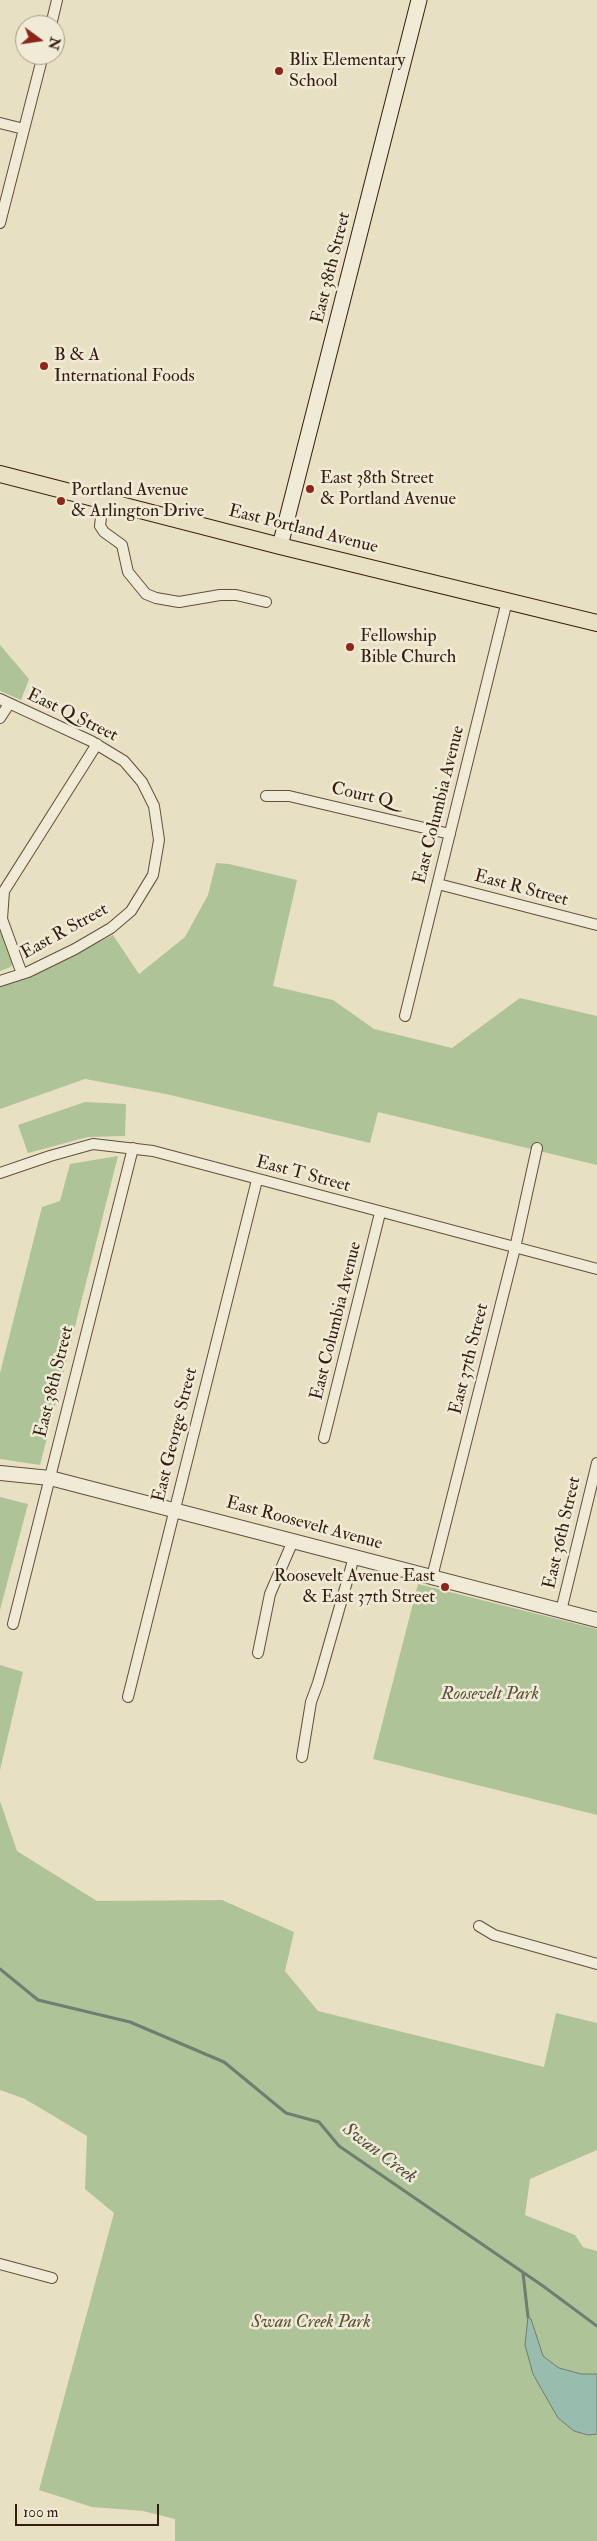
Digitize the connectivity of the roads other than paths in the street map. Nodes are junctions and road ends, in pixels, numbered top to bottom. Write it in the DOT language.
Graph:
graph roads {
  1 [pos="57,0"];
  2 [pos="419,0"];
  3 [pos="53,15"];
  4 [pos="40,65"];
  5 [pos="0,123"];
  6 [pos="24,129"];
  7 [pos="0,223"];
  8 [pos="0,474"];
  9 [pos="103,500"];
  10 [pos="280,546"];
  11 [pos="507,601"];
  12 [pos="266,602"];
  13 [pos="597,623"];
  14 [pos="5,701"];
  15 [pos="0,718"];
  16 [pos="97,744"];
  17 [pos="266,796"];
  18 [pos="450,834"];
  19 [pos="153,875"];
  20 [pos="438,884"];
  21 [pos="597,925"];
  22 [pos="22,974"];
  23 [pos="0,982"];
  24 [pos="405,1016"];
  25 [pos="133,1148"];
  26 [pos="537,1148"];
  27 [pos="0,1172"];
  28 [pos="257,1180"];
  29 [pos="380,1213"];
  30 [pos="515,1248"];
  31 [pos="597,1269"];
  32 [pos="324,1438"];
  33 [pos="597,1463"];
  34 [pos="0,1473"];
  35 [pos="50,1478"];
  36 [pos="174,1510"];
  37 [pos="294,1541"];
  38 [pos="354,1557"];
  39 [pos="432,1577"];
  40 [pos="562,1611"];
  41 [pos="597,1620"];
  42 [pos="13,1624"];
  43 [pos="258,1653"];
  44 [pos="128,1697"];
  45 [pos="302,1756"];
  46 [pos="479,1926"];
  47 [pos="597,1964"];
  48 [pos="0,2264"];
  49 [pos="52,2278"];
  1 -- 3 [label="street"];
  2 -- 10 [label="main road, East 38th Street"];
  4 -- 6 [label="street"];
  5 -- 6 [label="street"];
  6 -- 7 [label="street"];
  8 -- 9 [label="main road, East Portland Avenue"];
  9 -- 10 [label="main road, East Portland Avenue"];
  9 -- 12 [label="street"];
  10 -- 11 [label="main road, East Portland Avenue"];
  11 -- 13 [label="main road, East Portland Avenue"];
  11 -- 18 [label="street, East Columbia Avenue"];
  14 -- 15 [label="street"];
  14 -- 16 [label="street, East Q Street"];
  16 -- 19 [label="street, East Q Street"];
  16 -- 22 [label="street"];
  17 -- 18 [label="street, Court Q"];
  18 -- 20 [label="street, East Columbia Avenue"];
  19 -- 22 [label="street, East R Street"];
  20 -- 21 [label="street, East R Street"];
  20 -- 24 [label="street, East Columbia Avenue"];
  22 -- 23 [label="street, East R Street"];
  25 -- 27 [label="street, East T Street"];
  25 -- 28 [label="street, East T Street"];
  25 -- 35 [label="street, East 38th Street"];
  26 -- 30 [label="street, East 37th Street"];
  28 -- 29 [label="street, East T Street"];
  28 -- 36 [label="street, East George Street"];
  29 -- 30 [label="street, East T Street"];
  29 -- 32 [label="street, East Columbia Avenue"];
  30 -- 31 [label="street, East T Street"];
  30 -- 39 [label="street, East 37th Street"];
  33 -- 40 [label="street, East 36th Street"];
  34 -- 35 [label="street, East Roosevelt Avenue"];
  35 -- 36 [label="street, East Roosevelt Avenue"];
  35 -- 42 [label="street, East 38th Street"];
  36 -- 37 [label="street, East Roosevelt Avenue"];
  36 -- 44 [label="street, East George Street"];
  37 -- 38 [label="street, East Roosevelt Avenue"];
  37 -- 43 [label="street"];
  38 -- 39 [label="street, East Roosevelt Avenue"];
  38 -- 45 [label="street"];
  39 -- 40 [label="street, East Roosevelt Avenue"];
  40 -- 41 [label="street, East Roosevelt Avenue"];
  46 -- 47 [label="street"];
  48 -- 49 [label="street"];
}
